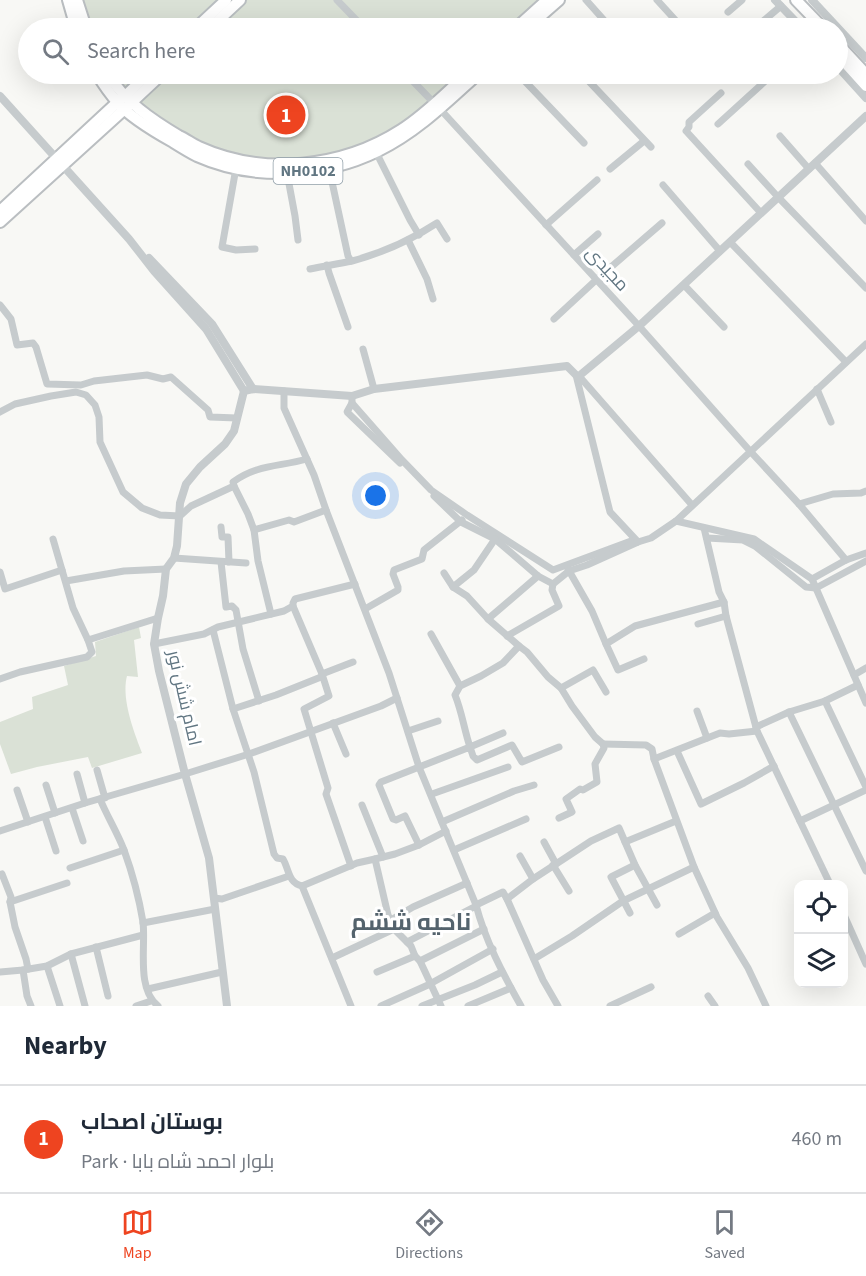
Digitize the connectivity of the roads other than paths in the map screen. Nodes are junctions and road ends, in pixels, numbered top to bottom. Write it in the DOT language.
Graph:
graph roads {
  1 [pos="68,0"];
  2 [pos="77,0"];
  3 [pos="226,0"];
  4 [pos="240,0"];
  5 [pos="337,0"];
  6 [pos="547,0"];
  7 [pos="559,0"];
  8 [pos="586,0"];
  9 [pos="657,0"];
  10 [pos="742,0"];
  11 [pos="796,0"];
  12 [pos="812,0"];
  13 [pos="781,2"];
  14 [pos="728,12"];
  15 [pos="73,18"];
  16 [pos="83,18"];
  17 [pos="207,18"];
  18 [pos="221,18"];
  19 [pos="354,18"];
  20 [pos="527,18"];
  21 [pos="542,18"];
  22 [pos="602,18"];
  23 [pos="673,18"];
  24 [pos="765,18"];
  25 [pos="794,18"];
  26 [pos="801,18"];
  27 [pos="813,18"];
  28 [pos="829,18"];
  29 [pos="848,39"];
  30 [pos="848,55"];
  31 [pos="866,58"];
  32 [pos="848,67"];
  33 [pos="866,74"];
  34 [pos="848,79"];
  35 [pos="106,84"];
  36 [pos="115,84"];
  37 [pos="140,84"];
  38 [pos="149,84"];
  39 [pos="416,84"];
  40 [pos="458,84"];
  41 [pos="465,84"];
  42 [pos="528,84"];
  43 [pos="591,84"];
  44 [pos="761,84"];
  45 [pos="866,86"];
  46 [pos="721,93"];
  47 [pos="0,96"];
  48 [pos="866,98"];
  49 [pos="124,103"];
  50 [pos="437,106"];
  51 [pos="866,116"];
  52 [pos="718,124"];
  53 [pos="780,136"];
  54 [pos="644,141"];
  55 [pos="584,143"];
  56 [pos="651,147"];
  57 [pos="376,152"];
  58 [pos="60,161"];
  59 [pos="748,164"];
  60 [pos="812,166"];
  61 [pos="236,168"];
  62 [pos="329,168"];
  63 [pos="610,169"];
  64 [pos="287,173"];
  65 [pos="597,180"];
  66 [pos="663,185"];
  67 [pos="778,197"];
  68 [pos="0,211"];
  69 [pos="761,213"];
  70 [pos="866,221"];
  71 [pos="0,222"];
  72 [pos="662,223"];
  73 [pos="546,225"];
  74 [pos="598,234"];
  75 [pos="419,235"];
  76 [pos="447,239"];
  77 [pos="298,240"];
  78 [pos="408,240"];
  79 [pos="730,242"];
  80 [pos="255,249"];
  81 [pos="720,251"];
  82 [pos="574,255"];
  83 [pos="351,261"];
  84 [pos="327,265"];
  85 [pos="310,269"];
  86 [pos="596,280"];
  87 [pos="684,285"];
  88 [pos="866,288"];
  89 [pos="433,299"];
  90 [pos="0,305"];
  91 [pos="554,319"];
  92 [pos="639,326"];
  93 [pos="348,327"];
  94 [pos="724,327"];
  95 [pos="866,344"];
  96 [pos="363,349"];
  97 [pos="846,362"];
  98 [pos="577,376"];
  99 [pos="47,384"];
  100 [pos="374,389"];
  101 [pos="817,389"];
  102 [pos="249,390"];
  103 [pos="284,391"];
  104 [pos="51,396"];
  105 [pos="352,400"];
  106 [pos="0,412"];
  107 [pos="237,418"];
  108 [pos="831,422"];
  109 [pos="750,451"];
  110 [pos="307,459"];
  111 [pos="234,486"];
  112 [pos="866,491"];
  113 [pos="799,504"];
  114 [pos="692,505"];
  115 [pos="326,510"];
  116 [pos="467,515"];
  117 [pos="180,516"];
  118 [pos="676,521"];
  119 [pos="461,522"];
  120 [pos="221,527"];
  121 [pos="704,528"];
  122 [pos="664,529"];
  123 [pos="254,530"];
  124 [pos="707,538"];
  125 [pos="52,539"];
  126 [pos="495,539"];
  127 [pos="637,541"];
  128 [pos="866,553"];
  129 [pos="174,558"];
  130 [pos="846,560"];
  131 [pos="866,561"];
  132 [pos="225,562"];
  133 [pos="246,563"];
  134 [pos="166,569"];
  135 [pos="568,569"];
  136 [pos="62,570"];
  137 [pos="0,572"];
  138 [pos="444,573"];
  139 [pos="538,576"];
  140 [pos="812,579"];
  141 [pos="66,582"];
  142 [pos="355,584"];
  143 [pos="553,584"];
  144 [pos="453,587"];
  145 [pos="816,588"];
  146 [pos="724,602"];
  147 [pos="293,606"];
  148 [pos="365,609"];
  149 [pos="271,614"];
  150 [pos="726,616"];
  151 [pos="158,618"];
  152 [pos="488,619"];
  153 [pos="238,622"];
  154 [pos="698,624"];
  155 [pos="213,630"];
  156 [pos="431,634"];
  157 [pos="507,636"];
  158 [pos="88,640"];
  159 [pos="154,644"];
  160 [pos="606,644"];
  161 [pos="519,646"];
  162 [pos="644,660"];
  163 [pos="353,662"];
  164 [pos="866,668"];
  165 [pos="322,674"];
  166 [pos="854,675"];
  167 [pos="0,679"];
  168 [pos="858,685"];
  169 [pos="460,686"];
  170 [pos="561,688"];
  171 [pos="606,692"];
  172 [pos="397,698"];
  173 [pos="259,701"];
  174 [pos="825,701"];
  175 [pos="866,703"];
  176 [pos="233,710"];
  177 [pos="697,711"];
  178 [pos="789,712"];
  179 [pos="438,721"];
  180 [pos="333,723"];
  181 [pos="757,729"];
  182 [pos="408,731"];
  183 [pos="311,732"];
  184 [pos="503,733"];
  185 [pos="707,738"];
  186 [pos="603,744"];
  187 [pos="470,747"];
  188 [pos="559,747"];
  189 [pos="677,751"];
  190 [pos="249,754"];
  191 [pos="346,754"];
  192 [pos="654,759"];
  193 [pos="774,766"];
  194 [pos="420,767"];
  195 [pos="508,767"];
  196 [pos="97,770"];
  197 [pos="77,774"];
  198 [pos="185,774"];
  199 [pos="46,785"];
  200 [pos="534,785"];
  201 [pos="866,788"];
  202 [pos="17,790"];
  203 [pos="432,794"];
  204 [pos="102,798"];
  205 [pos="85,803"];
  206 [pos="362,805"];
  207 [pos="834,805"];
  208 [pos="72,808"];
  209 [pos="55,813"];
  210 [pos="45,817"];
  211 [pos="559,818"];
  212 [pos="526,819"];
  213 [pos="676,821"];
  214 [pos="800,821"];
  215 [pos="28,822"];
  216 [pos="442,822"];
  217 [pos="0,831"];
  218 [pos="446,831"];
  219 [pos="83,841"];
  220 [pos="544,842"];
  221 [pos="625,842"];
  222 [pos="419,845"];
  223 [pos="124,850"];
  224 [pos="454,850"];
  225 [pos="56,851"];
  226 [pos="520,856"];
  227 [pos="379,858"];
  228 [pos="554,865"];
  229 [pos="635,865"];
  230 [pos="351,866"];
  231 [pos="694,867"];
  232 [pos="70,868"];
  233 [pos="866,871"];
  234 [pos="0,875"];
  235 [pos="289,876"];
  236 [pos="533,879"];
  237 [pos="828,880"];
  238 [pos="67,883"];
  239 [pos="467,883"];
  240 [pos="302,886"];
  241 [pos="648,889"];
  242 [pos="569,891"];
  243 [pos="214,898"];
  244 [pos="507,899"];
  245 [pos="623,901"];
  246 [pos="10,902"];
  247 [pos="476,905"];
  248 [pos="657,905"];
  249 [pos="215,909"];
  250 [pos="630,913"];
  251 [pos="715,913"];
  252 [pos="391,920"];
  253 [pos="143,923"];
  254 [pos="848,926"];
  255 [pos="394,929"];
  256 [pos="484,929"];
  257 [pos="679,934"];
  258 [pos="143,935"];
  259 [pos="407,942"];
  260 [pos="96,947"];
  261 [pos="493,949"];
  262 [pos="71,954"];
  263 [pos="332,958"];
  264 [pos="418,959"];
  265 [pos="534,959"];
  266 [pos="866,964"];
  267 [pos="47,966"];
  268 [pos="26,970"];
  269 [pos="0,972"];
  270 [pos="222,972"];
  271 [pos="377,972"];
  272 [pos="502,972"];
  273 [pos="430,983"];
  274 [pos="651,987"];
  275 [pos="511,988"];
  276 [pos="148,989"];
  277 [pos="108,996"];
  278 [pos="708,996"];
  279 [pos="155,1003"];
  280 [pos="440,1003"];
  281 [pos="31,1006"];
  282 [pos="60,1006"];
  283 [pos="85,1006"];
  284 [pos="136,1006"];
  285 [pos="227,1006"];
  286 [pos="351,1006"];
  287 [pos="381,1006"];
  288 [pos="422,1006"];
  289 [pos="468,1006"];
  290 [pos="521,1006"];
  291 [pos="558,1006"];
  292 [pos="610,1006"];
  293 [pos="715,1006"];
  294 [pos="766,1006"];
  1 -- 15 [label="main road"];
  2 -- 16 [label="main road"];
  3 -- 17 [label="main road"];
  4 -- 18 [label="main road"];
  5 -- 19 [label="street"];
  6 -- 20 [label="main road"];
  7 -- 21 [label="main road"];
  8 -- 22 [label="street"];
  9 -- 23 [label="street"];
  10 -- 14 [label="street"];
  11 -- 27 [label="main road"];
  12 -- 28 [label="street"];
  13 -- 24 [label="street"];
  13 -- 25 [label="street"];
  13 -- 26 [label="main road"];
  29 -- 31 [label="street"];
  30 -- 33 [label="main road"];
  32 -- 45 [label="main road"];
  34 -- 48 [label="street"];
  35 -- 49 [label="main road, NH0102"];
  36 -- 49 [label="main road, NH0102"];
  37 -- 49 [label="main road"];
  38 -- 49 [label="main road"];
  39 -- 50 [label="street, مجیدی"];
  40 -- 50 [label="main road, NH0102"];
  41 -- 50 [label="main road, NH0102"];
  42 -- 55 [label="street"];
  43 -- 54 [label="street"];
  44 -- 52 [label="street"];
  46 -- 69 [label="street"];
  47 -- 58 [label="street"];
  49 -- 50 [label="main road, NH0102"];
  49 -- 58 [label="main road"];
  49 -- 61 [label="main road, NH0102"];
  50 -- 57 [label="main road, NH0102"];
  50 -- 73 [label="street, مجیدی"];
  51 -- 60 [label="street"];
  53 -- 60 [label="street"];
  54 -- 56 [label="street"];
  54 -- 63 [label="street"];
  57 -- 62 [label="main road, NH0102"];
  57 -- 75 [label="street"];
  58 -- 68 [label="main road"];
  58 -- 71 [label="main road"];
  58 -- 102 [label="street"];
  59 -- 67 [label="street"];
  60 -- 67 [label="street"];
  60 -- 70 [label="street"];
  61 -- 64 [label="main road, NH0102"];
  61 -- 80 [label="street"];
  62 -- 64 [label="main road, NH0102"];
  62 -- 83 [label="street"];
  64 -- 77 [label="street"];
  65 -- 73 [label="street"];
  66 -- 81 [label="street"];
  67 -- 69 [label="street"];
  67 -- 88 [label="street"];
  69 -- 79 [label="street"];
  72 -- 86 [label="street"];
  73 -- 82 [label="street, مجیدی"];
  74 -- 82 [label="street"];
  75 -- 76 [label="street"];
  75 -- 78 [label="street"];
  78 -- 83 [label="street"];
  78 -- 89 [label="street"];
  79 -- 81 [label="street"];
  79 -- 97 [label="street"];
  81 -- 87 [label="street"];
  82 -- 86 [label="street, مجیدی"];
  83 -- 84 [label="street"];
  84 -- 85 [label="street"];
  84 -- 93 [label="street"];
  86 -- 91 [label="street"];
  86 -- 92 [label="street, مجیدی"];
  87 -- 92 [label="street"];
  87 -- 94 [label="street"];
  90 -- 99 [label="street"];
  92 -- 98 [label="street"];
  92 -- 109 [label="street, مجیدی"];
  95 -- 97 [label="street"];
  96 -- 100 [label="street"];
  97 -- 101 [label="street"];
  98 -- 100 [label="street"];
  98 -- 114 [label="street"];
  98 -- 127 [label="street"];
  99 -- 104 [label="street"];
  99 -- 107 [label="street"];
  100 -- 105 [label="street"];
  101 -- 108 [label="street"];
  101 -- 109 [label="street"];
  102 -- 103 [label="street"];
  102 -- 107 [label="street, امام شش نور"];
  103 -- 105 [label="street"];
  103 -- 110 [label="street"];
  104 -- 106 [label="street"];
  104 -- 117 [label="street"];
  105 -- 116 [label="street"];
  105 -- 119 [label="street"];
  107 -- 117 [label="street, امام شش نور"];
  109 -- 113 [label="street, مجیدی"];
  109 -- 114 [label="street"];
  110 -- 111 [label="street"];
  110 -- 115 [label="street"];
  111 -- 117 [label="street"];
  111 -- 123 [label="street"];
  112 -- 113 [label="street"];
  113 -- 130 [label="street, مجیدی"];
  114 -- 118 [label="street"];
  115 -- 123 [label="street"];
  115 -- 142 [label="street"];
  116 -- 119 [label="street"];
  116 -- 135 [label="street"];
  117 -- 129 [label="street, امام شش نور"];
  118 -- 121 [label="street"];
  118 -- 122 [label="street"];
  119 -- 126 [label="street"];
  119 -- 148 [label="street"];
  120 -- 132 [label="street"];
  121 -- 124 [label="street"];
  121 -- 140 [label="street"];
  122 -- 127 [label="street"];
  122 -- 127 [label="street"];
  123 -- 149 [label="street"];
  124 -- 145 [label="street"];
  124 -- 146 [label="street"];
  125 -- 136 [label="street"];
  126 -- 139 [label="street"];
  126 -- 144 [label="street"];
  127 -- 135 [label="street"];
  128 -- 130 [label="street"];
  129 -- 132 [label="street"];
  129 -- 134 [label="street, امام شش نور"];
  130 -- 140 [label="street"];
  131 -- 145 [label="street"];
  132 -- 133 [label="street"];
  132 -- 153 [label="street"];
  134 -- 141 [label="street"];
  134 -- 151 [label="street, امام شش نور"];
  135 -- 143 [label="street"];
  135 -- 160 [label="street"];
  136 -- 137 [label="street"];
  136 -- 141 [label="street"];
  138 -- 144 [label="street"];
  139 -- 143 [label="street"];
  139 -- 152 [label="street"];
  140 -- 145 [label="street"];
  141 -- 158 [label="street"];
  142 -- 147 [label="street"];
  142 -- 148 [label="street"];
  143 -- 157 [label="street"];
  144 -- 152 [label="street"];
  145 -- 166 [label="street"];
  146 -- 150 [label="street"];
  146 -- 160 [label="street"];
  147 -- 149 [label="street"];
  147 -- 165 [label="street"];
  148 -- 172 [label="street"];
  149 -- 153 [label="street"];
  150 -- 154 [label="street"];
  150 -- 181 [label="street"];
  151 -- 158 [label="street"];
  151 -- 159 [label="street, امام شش نور"];
  152 -- 157 [label="street"];
  153 -- 155 [label="street"];
  153 -- 173 [label="street"];
  155 -- 159 [label="street"];
  155 -- 176 [label="street"];
  156 -- 169 [label="street"];
  157 -- 161 [label="street"];
  158 -- 167 [label="street"];
  159 -- 198 [label="street, امام شش نور"];
  160 -- 162 [label="street"];
  161 -- 169 [label="street"];
  161 -- 170 [label="street"];
  163 -- 165 [label="street"];
  164 -- 166 [label="street"];
  165 -- 173 [label="street"];
  165 -- 183 [label="street"];
  166 -- 168 [label="street"];
  168 -- 174 [label="street"];
  168 -- 175 [label="street"];
  169 -- 187 [label="street"];
  170 -- 171 [label="street"];
  170 -- 186 [label="street"];
  172 -- 180 [label="street"];
  172 -- 182 [label="street"];
  173 -- 176 [label="street"];
  174 -- 178 [label="street"];
  174 -- 201 [label="street"];
  176 -- 190 [label="street"];
  177 -- 185 [label="street"];
  178 -- 181 [label="street"];
  178 -- 207 [label="street"];
  179 -- 182 [label="street"];
  180 -- 183 [label="street"];
  180 -- 191 [label="street"];
  181 -- 185 [label="street"];
  181 -- 193 [label="street"];
  182 -- 194 [label="street"];
  183 -- 190 [label="street"];
  183 -- 230 [label="street"];
  184 -- 187 [label="street"];
  185 -- 189 [label="street"];
  186 -- 192 [label="street"];
  186 -- 211 [label="street"];
  187 -- 188 [label="street"];
  187 -- 194 [label="street"];
  189 -- 192 [label="street"];
  189 -- 193 [label="street"];
  190 -- 198 [label="street"];
  190 -- 235 [label="street"];
  192 -- 213 [label="street"];
  193 -- 214 [label="street"];
  194 -- 203 [label="street"];
  194 -- 222 [label="street"];
  195 -- 203 [label="street"];
  196 -- 204 [label="street"];
  197 -- 205 [label="street"];
  198 -- 204 [label="street"];
  198 -- 243 [label="street, امام شش نور"];
  199 -- 209 [label="street"];
  200 -- 216 [label="street"];
  201 -- 207 [label="street"];
  202 -- 215 [label="street"];
  203 -- 216 [label="street"];
  204 -- 205 [label="street"];
  204 -- 223 [label="street"];
  205 -- 208 [label="street"];
  206 -- 227 [label="street"];
  207 -- 214 [label="street"];
  207 -- 233 [label="street"];
  208 -- 209 [label="street"];
  208 -- 219 [label="street"];
  209 -- 210 [label="street"];
  210 -- 215 [label="street"];
  210 -- 225 [label="street"];
  212 -- 224 [label="street"];
  213 -- 221 [label="street"];
  213 -- 231 [label="street"];
  214 -- 237 [label="street"];
  215 -- 217 [label="street"];
  216 -- 218 [label="street"];
  218 -- 222 [label="street"];
  218 -- 224 [label="street"];
  220 -- 228 [label="street"];
  221 -- 228 [label="street"];
  221 -- 229 [label="street"];
  222 -- 227 [label="street"];
  223 -- 232 [label="street"];
  223 -- 253 [label="street"];
  224 -- 239 [label="street"];
  226 -- 236 [label="street"];
  227 -- 230 [label="street"];
  227 -- 252 [label="street"];
  228 -- 236 [label="street"];
  228 -- 242 [label="street"];
  229 -- 241 [label="street"];
  229 -- 245 [label="street"];
  230 -- 240 [label="street"];
  231 -- 241 [label="street"];
  231 -- 251 [label="street"];
  234 -- 246 [label="street"];
  235 -- 240 [label="street"];
  235 -- 243 [label="street"];
  236 -- 244 [label="street"];
  238 -- 246 [label="street"];
  239 -- 247 [label="street"];
  239 -- 252 [label="street"];
  240 -- 263 [label="street"];
  241 -- 245 [label="street"];
  241 -- 248 [label="street"];
  243 -- 249 [label="street, امام شش نور"];
  244 -- 247 [label="street"];
  244 -- 265 [label="street"];
  245 -- 250 [label="street"];
  245 -- 265 [label="street"];
  246 -- 268 [label="street"];
  247 -- 256 [label="street"];
  247 -- 259 [label="street"];
  249 -- 253 [label="street"];
  249 -- 270 [label="street, امام شش نور"];
  251 -- 257 [label="street"];
  251 -- 294 [label="street"];
  252 -- 255 [label="street"];
  253 -- 258 [label="street"];
  254 -- 266 [label="street"];
  255 -- 259 [label="street"];
  255 -- 263 [label="street"];
  256 -- 261 [label="street"];
  256 -- 264 [label="street"];
  258 -- 260 [label="street"];
  258 -- 276 [label="street"];
  259 -- 264 [label="street"];
  260 -- 262 [label="street"];
  260 -- 277 [label="street"];
  261 -- 272 [label="street"];
  261 -- 273 [label="street"];
  262 -- 267 [label="street"];
  262 -- 283 [label="street"];
  263 -- 286 [label="street"];
  264 -- 271 [label="street"];
  264 -- 273 [label="street"];
  265 -- 291 [label="street"];
  267 -- 268 [label="street"];
  267 -- 282 [label="street"];
  268 -- 269 [label="street"];
  268 -- 281 [label="street"];
  270 -- 276 [label="street"];
  270 -- 285 [label="street, امام شش نور"];
  272 -- 275 [label="street"];
  272 -- 280 [label="street"];
  273 -- 280 [label="street"];
  273 -- 287 [label="street"];
  274 -- 292 [label="street"];
  275 -- 289 [label="street"];
  275 -- 290 [label="street"];
  276 -- 279 [label="street"];
  278 -- 293 [label="street"];
  279 -- 284 [label="street"];
  280 -- 288 [label="street"];
}
